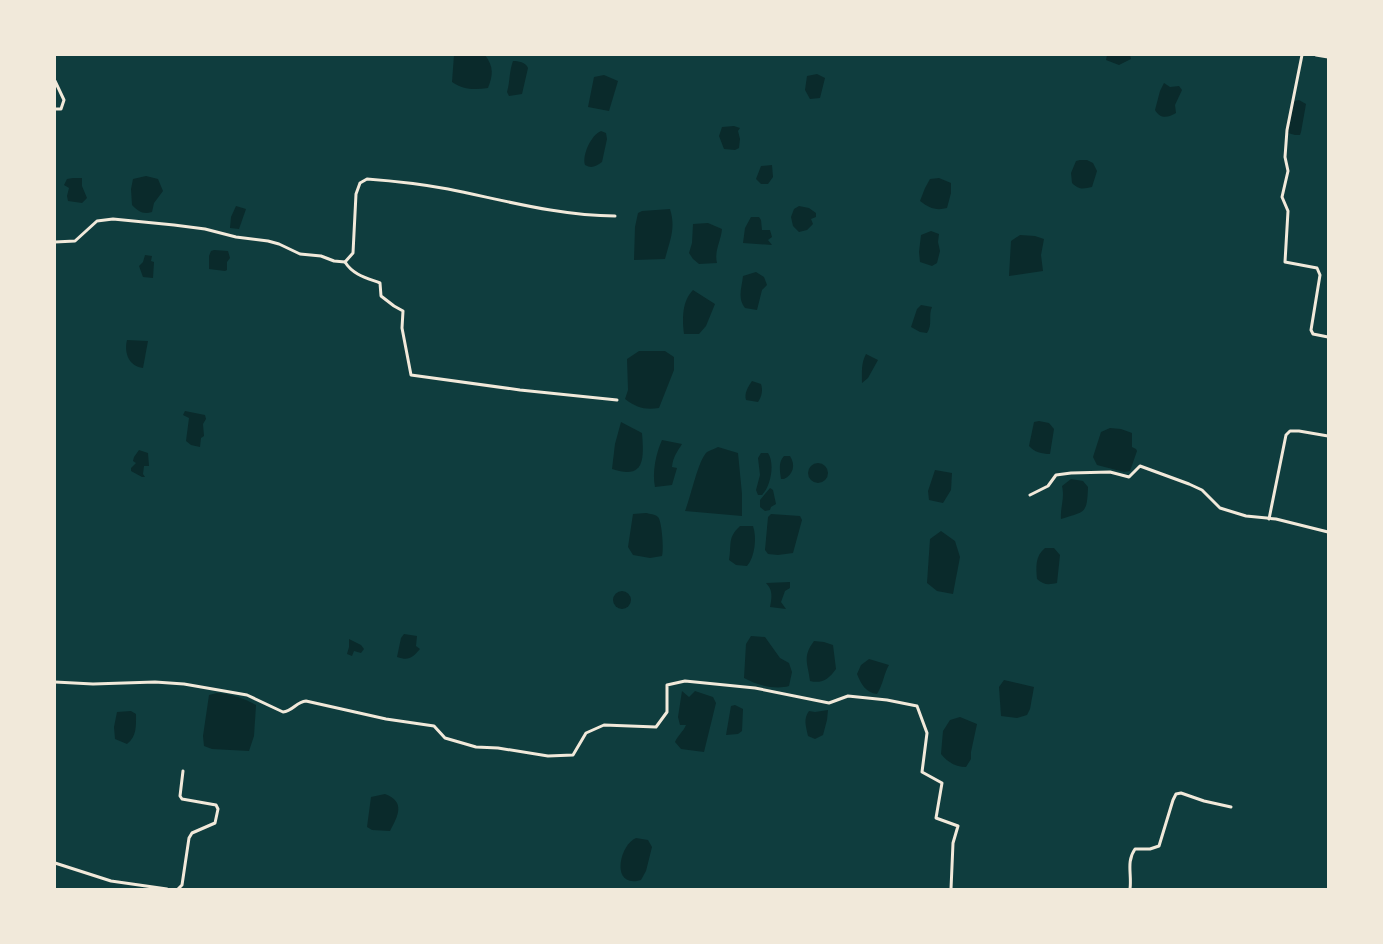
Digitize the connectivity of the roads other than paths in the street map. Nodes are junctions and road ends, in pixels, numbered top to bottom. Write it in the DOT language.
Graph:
graph roads {
  1 [pos="1302,55"];
  2 [pos="1316,55"];
  3 [pos="1328,56"];
  4 [pos="55,81"];
  5 [pos="55,109"];
  6 [pos="615,216"];
  7 [pos="55,242"];
  8 [pos="345,262"];
  9 [pos="1328,337"];
  10 [pos="618,400"];
  11 [pos="1328,436"];
  12 [pos="1030,495"];
  13 [pos="1269,519"];
  14 [pos="1328,532"];
  15 [pos="55,682"];
  16 [pos="183,771"];
  17 [pos="1231,807"];
  18 [pos="55,863"];
  19 [pos="167,889"];
  20 [pos="178,889"];
  21 [pos="951,889"];
  22 [pos="1130,889"];
  1 -- 9 [label="street"];
  2 -- 3 [label="street"];
  4 -- 5 [label="street"];
  6 -- 8 [label="street"];
  7 -- 8 [label="street"];
  8 -- 10 [label="street"];
  11 -- 13 [label="street"];
  12 -- 13 [label="street"];
  13 -- 14 [label="street"];
  15 -- 21 [label="street"];
  16 -- 20 [label="street"];
  17 -- 22 [label="street"];
  18 -- 19 [label="street"];
}
